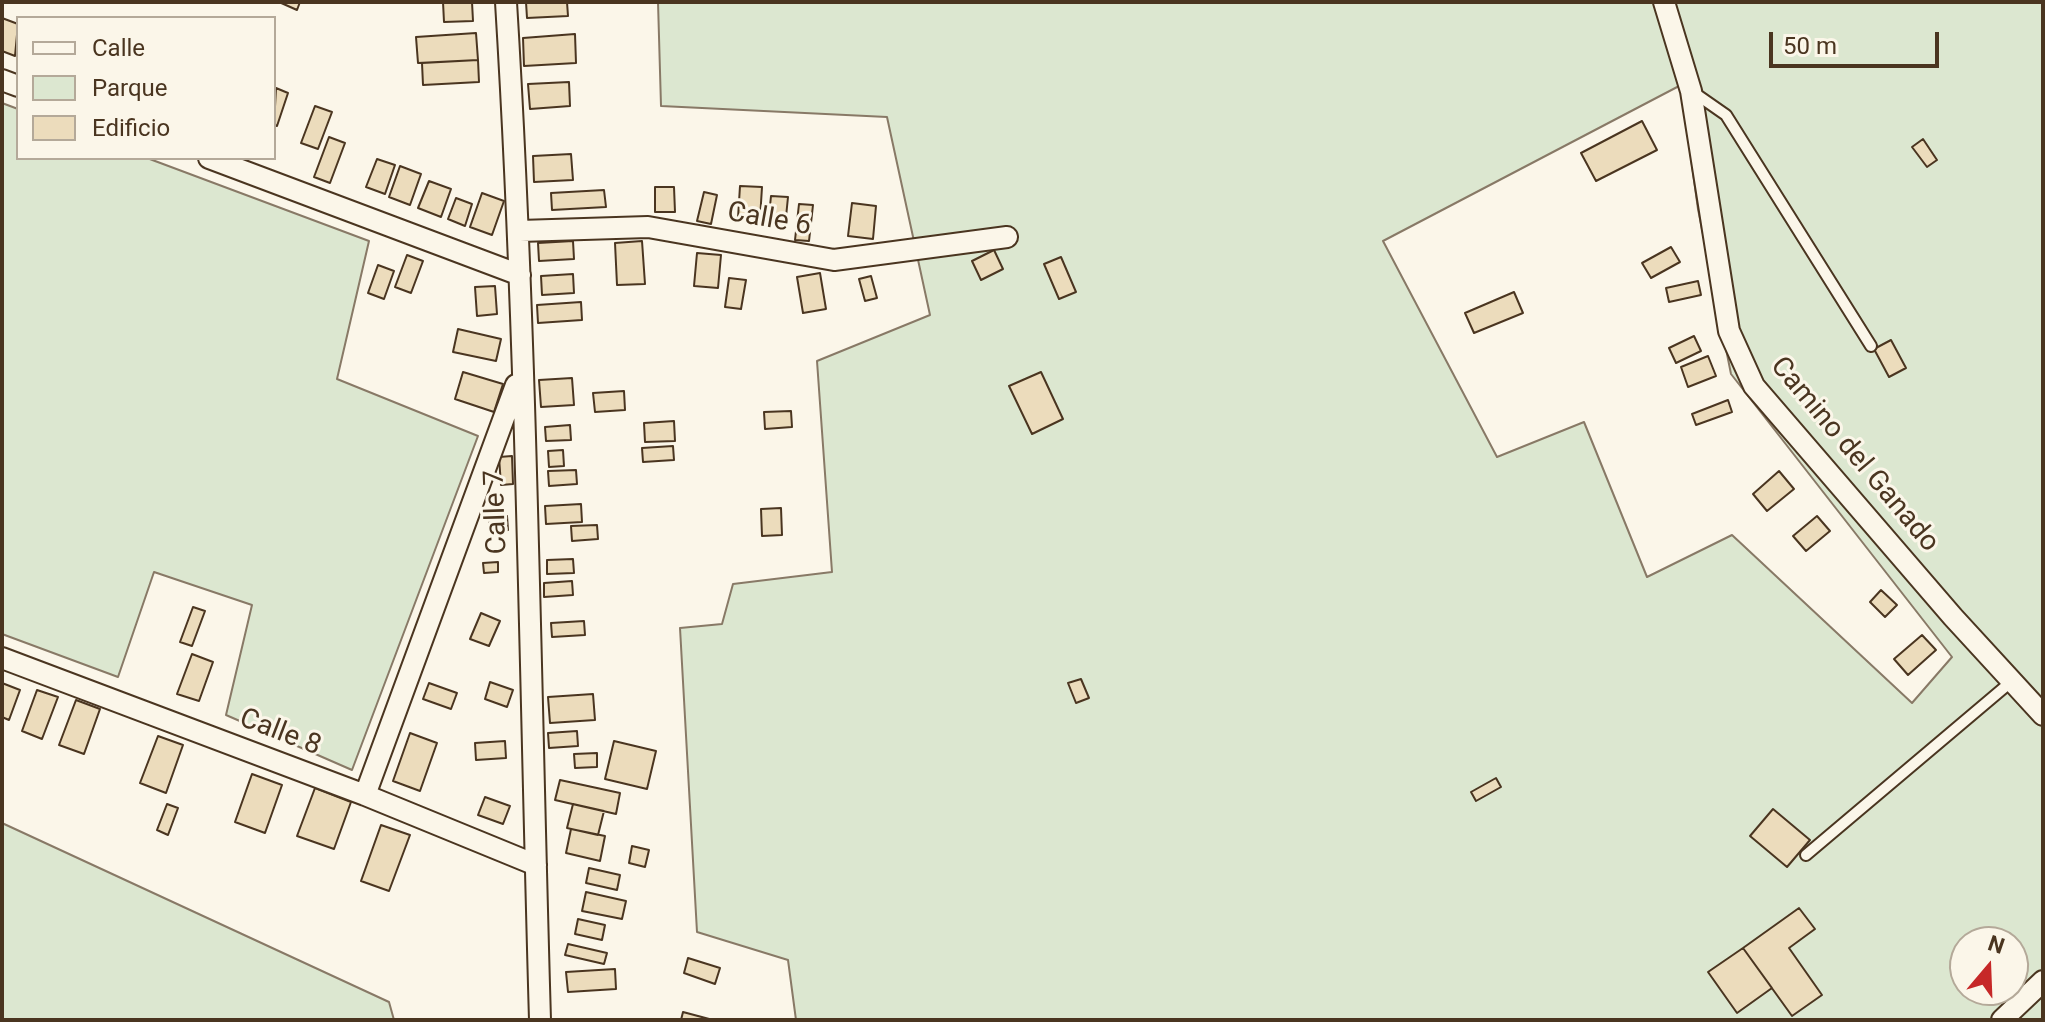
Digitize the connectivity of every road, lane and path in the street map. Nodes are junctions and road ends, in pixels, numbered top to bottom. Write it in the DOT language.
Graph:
graph roads {
  1 [pos="506,2"];
  2 [pos="1664,2"];
  3 [pos="1691,91"];
  4 [pos="214,160"];
  5 [pos="520,231"];
  6 [pos="1007,237"];
  7 [pos="520,275"];
  8 [pos="1871,346"];
  9 [pos="520,374"];
  10 [pos="2,658"];
  11 [pos="2012,681"];
  12 [pos="2043,715"];
  13 [pos="365,795"];
  14 [pos="1806,855"];
  15 [pos="536,865"];
  16 [pos="2043,981"];
  17 [pos="540,1020"];
  18 [pos="2002,1020"];
  1 -- 5 [label="street, Calle 7"];
  2 -- 3 [label="street, Camino del Ganado"];
  3 -- 8 [label="lane"];
  3 -- 11 [label="street, Camino del Ganado"];
  4 -- 7 [label="street"];
  5 -- 6 [label="street, Calle 6"];
  5 -- 7 [label="street, Calle 7"];
  7 -- 9 [label="street, Calle 7"];
  9 -- 13 [label="street"];
  9 -- 15 [label="street, Calle 7"];
  10 -- 13 [label="street, Calle 8"];
  11 -- 12 [label="street, Camino del Ganado"];
  11 -- 14 [label="lane"];
  13 -- 15 [label="street, Calle 8"];
  15 -- 17 [label="street, Calle 7"];
  16 -- 18 [label="street"];
}
